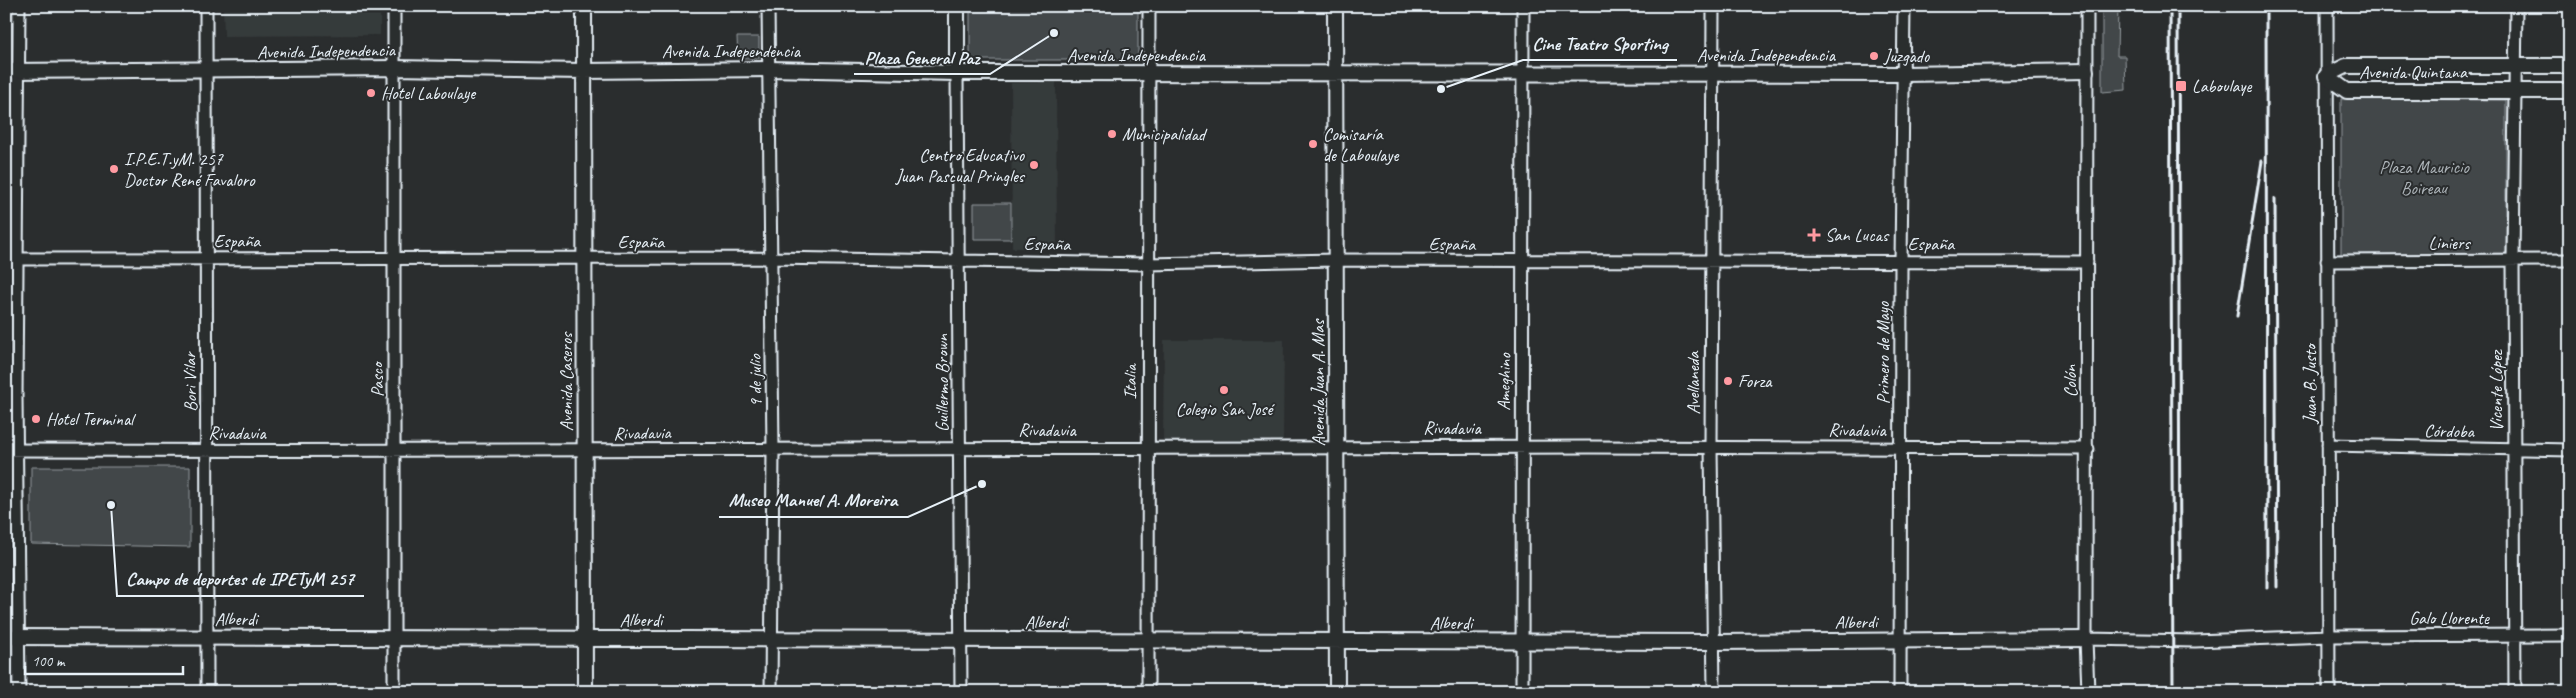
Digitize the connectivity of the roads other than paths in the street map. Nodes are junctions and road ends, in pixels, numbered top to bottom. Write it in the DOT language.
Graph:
graph roads {
  1 [pos="19,6"];
  2 [pos="206,6"];
  3 [pos="394,6"];
  4 [pos="584,6"];
  5 [pos="768,6"];
  6 [pos="957,6"];
  7 [pos="1149,6"];
  8 [pos="1335,6"];
  9 [pos="1523,6"];
  10 [pos="1714,6"];
  11 [pos="1904,6"];
  12 [pos="2088,6"];
  13 [pos="2327,6"];
  14 [pos="2516,6"];
  15 [pos="2515,66"];
  16 [pos="2570,66"];
  17 [pos="394,68"];
  18 [pos="769,69"];
  19 [pos="13,71"];
  20 [pos="206,71"];
  21 [pos="584,71"];
  22 [pos="2086,71"];
  23 [pos="957,73"];
  24 [pos="1149,73"];
  25 [pos="1523,73"];
  26 [pos="1712,73"];
  27 [pos="1336,74"];
  28 [pos="1905,74"];
  29 [pos="2326,76"];
  30 [pos="2514,91"];
  31 [pos="2570,91"];
  32 [pos="771,258"];
  33 [pos="12,259"];
  34 [pos="206,259"];
  35 [pos="393,259"];
  36 [pos="584,260"];
  37 [pos="960,260"];
  38 [pos="1336,260"];
  39 [pos="2513,260"];
  40 [pos="2570,260"];
  41 [pos="2327,261"];
  42 [pos="1523,262"];
  43 [pos="1711,262"];
  44 [pos="1901,262"];
  45 [pos="2087,262"];
  46 [pos="1148,264"];
  47 [pos="1337,446"];
  48 [pos="1521,446"];
  49 [pos="2328,446"];
  50 [pos="960,447"];
  51 [pos="1147,447"];
  52 [pos="1711,447"];
  53 [pos="773,448"];
  54 [pos="1901,448"];
  55 [pos="2088,449"];
  56 [pos="12,450"];
  57 [pos="208,450"];
  58 [pos="2513,450"];
  59 [pos="2570,450"];
  60 [pos="396,451"];
  61 [pos="585,452"];
  62 [pos="2514,635"];
  63 [pos="2570,635"];
  64 [pos="2329,636"];
  65 [pos="12,637"];
  66 [pos="208,638"];
  67 [pos="394,638"];
  68 [pos="585,639"];
  69 [pos="2086,639"];
  70 [pos="770,640"];
  71 [pos="961,640"];
  72 [pos="1898,640"];
  73 [pos="1147,641"];
  74 [pos="1336,641"];
  75 [pos="1521,642"];
  76 [pos="1714,642"];
  77 [pos="19,692"];
  78 [pos="207,692"];
  79 [pos="394,692"];
  80 [pos="585,692"];
  81 [pos="770,692"];
  82 [pos="961,692"];
  83 [pos="1148,692"];
  84 [pos="1337,692"];
  85 [pos="1522,692"];
  86 [pos="1714,692"];
  87 [pos="1900,692"];
  88 [pos="2088,692"];
  89 [pos="2329,692"];
  90 [pos="2515,692"];
  1 -- 19 [label="street"];
  2 -- 20 [label="street, Bori Vilar"];
  3 -- 17 [label="street, Pasco"];
  4 -- 21 [label="main road, Avenida Caseros"];
  5 -- 18 [label="street, 9 de julio"];
  6 -- 23 [label="main road"];
  7 -- 24 [label="street, Italia"];
  8 -- 27 [label="main road, Avenida Juan A. Mas"];
  9 -- 25 [label="street, Ameghino"];
  10 -- 26 [label="street, Avellaneda"];
  11 -- 28 [label="street, Primero de Mayo"];
  12 -- 22 [label="street, Colón"];
  13 -- 29 [label="street, Juan B. Justo"];
  14 -- 15 [label="street, Vicente López"];
  15 -- 16 [label="main road, Avenida Quintana"];
  15 -- 29 [label="main road, Avenida Quintana"];
  15 -- 30 [label="street, Vicente López"];
  17 -- 20 [label="main road, Avenida Independencia"];
  17 -- 21 [label="main road, Avenida Independencia"];
  17 -- 35 [label="street, Pasco"];
  18 -- 21 [label="main road, Avenida Independencia"];
  18 -- 23 [label="main road, Avenida Independencia"];
  18 -- 32 [label="street, 9 de julio"];
  19 -- 20 [label="main road, Avenida Independencia"];
  19 -- 33 [label="street"];
  20 -- 34 [label="street, Bori Vilar"];
  21 -- 36 [label="main road, Avenida Caseros"];
  22 -- 28 [label="main road, Avenida Independencia"];
  22 -- 45 [label="street, Colón"];
  23 -- 24 [label="main road, Avenida Independencia"];
  23 -- 37 [label="street, Guillermo Brown"];
  24 -- 27 [label="main road, Avenida Independencia"];
  24 -- 46 [label="street, Italia"];
  25 -- 26 [label="main road, Avenida Independencia"];
  25 -- 27 [label="main road, Avenida Independencia"];
  25 -- 42 [label="street, Ameghino"];
  26 -- 28 [label="main road, Avenida Independencia"];
  26 -- 43 [label="street, Avellaneda"];
  27 -- 38 [label="main road, Avenida Juan A. Mas"];
  28 -- 44 [label="street, Primero de Mayo"];
  29 -- 30 [label="main road, Avenida Quintana"];
  29 -- 41 [label="street, Juan B. Justo"];
  30 -- 31 [label="main road, Avenida Quintana"];
  30 -- 39 [label="street, Vicente López"];
  32 -- 36 [label="street, España"];
  32 -- 37 [label="street, España"];
  32 -- 53 [label="street, 9 de julio"];
  33 -- 34 [label="street, España"];
  33 -- 56 [label="street"];
  34 -- 35 [label="street, España"];
  34 -- 57 [label="street, Bori Vilar"];
  35 -- 36 [label="street, España"];
  35 -- 60 [label="street, Pasco"];
  36 -- 61 [label="main road, Avenida Caseros"];
  37 -- 46 [label="street, España"];
  37 -- 50 [label="street, Guillermo Brown"];
  38 -- 42 [label="street, España"];
  38 -- 46 [label="street, España"];
  38 -- 47 [label="main road, Avenida Juan A. Mas"];
  39 -- 40 [label="street, Liniers"];
  39 -- 41 [label="street, Liniers"];
  39 -- 58 [label="street, Vicente López"];
  41 -- 49 [label="street, Juan B. Justo"];
  42 -- 43 [label="street, España"];
  42 -- 48 [label="street, Ameghino"];
  43 -- 44 [label="street, España"];
  43 -- 52 [label="street, Avellaneda"];
  44 -- 45 [label="street, España"];
  44 -- 54 [label="street, Primero de Mayo"];
  45 -- 55 [label="street, Colón"];
  46 -- 51 [label="street, Italia"];
  47 -- 48 [label="street, Rivadavia"];
  47 -- 51 [label="street, Rivadavia"];
  47 -- 74 [label="main road, Avenida Juan A. Mas"];
  48 -- 52 [label="street, Rivadavia"];
  48 -- 75 [label="street, Ameghino"];
  49 -- 58 [label="street, Córdoba"];
  49 -- 64 [label="street, Juan B. Justo"];
  50 -- 51 [label="street, Rivadavia"];
  50 -- 53 [label="street, Rivadavia"];
  50 -- 71 [label="street, Guillermo Brown"];
  51 -- 73 [label="street, Italia"];
  52 -- 54 [label="street, Rivadavia"];
  52 -- 76 [label="street, Avellaneda"];
  53 -- 61 [label="street, Rivadavia"];
  53 -- 70 [label="street, 9 de julio"];
  54 -- 55 [label="street, Rivadavia"];
  54 -- 72 [label="street, Primero de Mayo"];
  55 -- 69 [label="street, Colón"];
  56 -- 57 [label="street, Rivadavia"];
  56 -- 65 [label="street"];
  57 -- 60 [label="street, Rivadavia"];
  57 -- 66 [label="street, Bori Vilar"];
  58 -- 59 [label="street, Córdoba"];
  58 -- 62 [label="street, Vicente López"];
  60 -- 61 [label="street, Rivadavia"];
  60 -- 67 [label="street, Pasco"];
  61 -- 68 [label="main road, Avenida Caseros"];
  62 -- 63 [label="street, Galo Llorente"];
  62 -- 64 [label="street, Galo Llorente"];
  62 -- 90 [label="street, Vicente López"];
  64 -- 69 [label="street, Galo Llorente"];
  64 -- 89 [label="street, Juan B. Justo"];
  65 -- 66 [label="main road, Alberdi"];
  65 -- 77 [label="street"];
  66 -- 67 [label="main road, Alberdi"];
  66 -- 78 [label="street, Bori Vilar"];
  67 -- 68 [label="main road, Alberdi"];
  67 -- 79 [label="street, Pasco"];
  68 -- 70 [label="main road, Alberdi"];
  68 -- 80 [label="main road, Avenida Caseros"];
  69 -- 72 [label="main road, Alberdi"];
  69 -- 88 [label="street, Colón"];
  70 -- 71 [label="main road, Alberdi"];
  70 -- 81 [label="street, 9 de julio"];
  71 -- 73 [label="main road, Alberdi"];
  71 -- 82 [label="street, Guillermo Brown"];
  72 -- 76 [label="main road, Alberdi"];
  72 -- 87 [label="street, Primero de Mayo"];
  73 -- 74 [label="main road, Alberdi"];
  73 -- 83 [label="street, Italia"];
  74 -- 75 [label="main road, Alberdi"];
  74 -- 84 [label="main road, Avenida Juan A. Mas"];
  75 -- 76 [label="main road, Alberdi"];
  75 -- 85 [label="street, Ameghino"];
  76 -- 86 [label="street, Avellaneda"];
}
